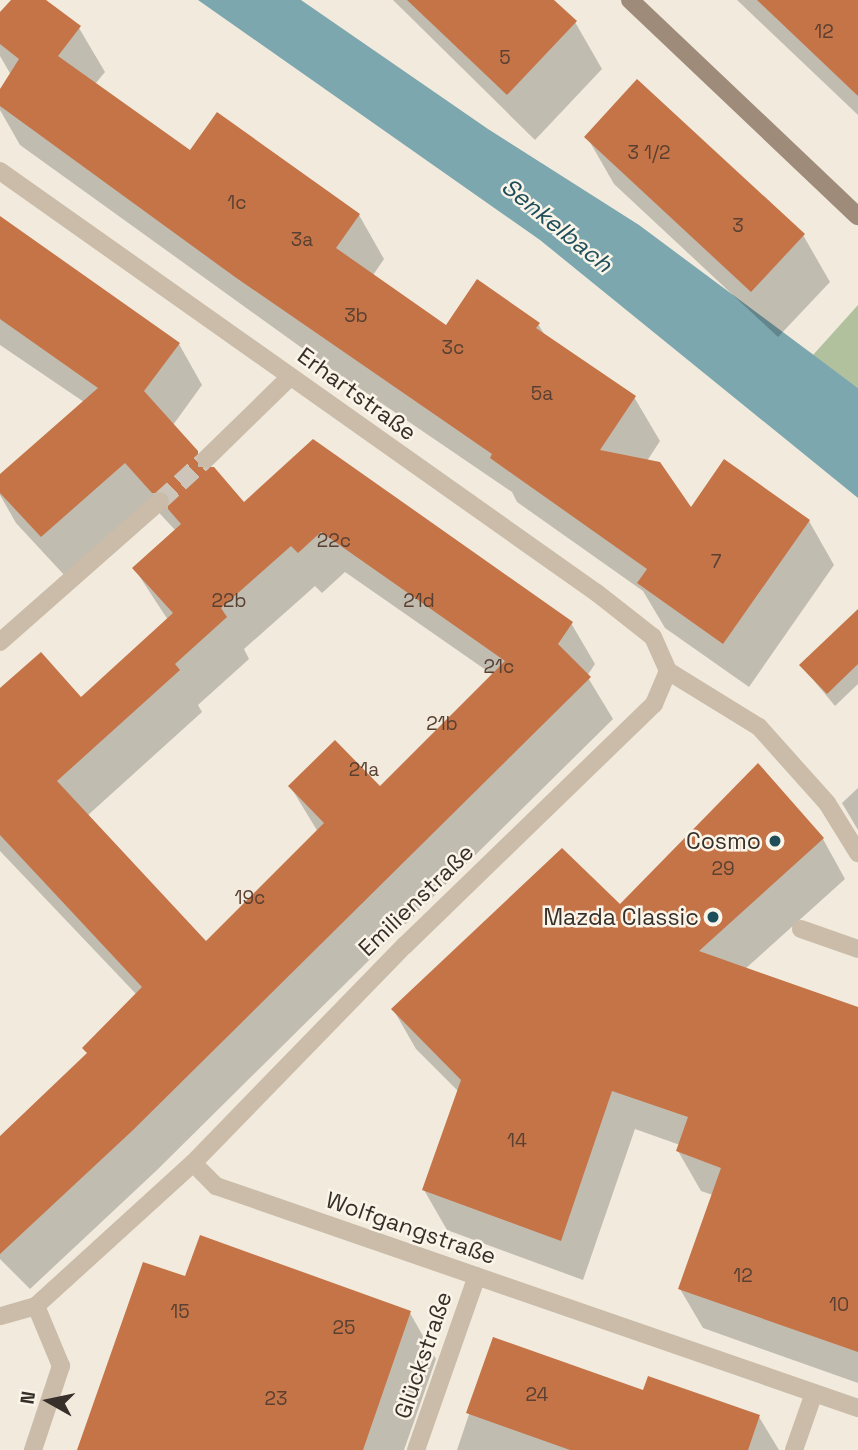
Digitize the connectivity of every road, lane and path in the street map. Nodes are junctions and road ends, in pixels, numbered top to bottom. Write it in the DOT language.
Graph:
graph roads {
  1 [pos="630,0"];
  2 [pos="0,171"];
  3 [pos="858,216"];
  4 [pos="290,377"];
  5 [pos="206,460"];
  6 [pos="160,501"];
  7 [pos="0,642"];
  8 [pos="668,671"];
  9 [pos="858,853"];
  10 [pos="801,929"];
  11 [pos="858,949"];
  12 [pos="193,1163"];
  13 [pos="477,1276"];
  14 [pos="36,1306"];
  15 [pos="0,1316"];
  16 [pos="814,1393"];
  17 [pos="858,1408"];
  18 [pos="33,1450"];
  19 [pos="416,1450"];
  20 [pos="794,1450"];
  1 -- 3 [label="street"];
  2 -- 4 [label="street, Erhartstraße"];
  4 -- 5 [label="street"];
  4 -- 8 [label="street, Erhartstraße"];
  6 -- 7 [label="street"];
  8 -- 9 [label="street"];
  8 -- 12 [label="street, Emilienstraße"];
  10 -- 11 [label="street"];
  12 -- 13 [label="street, Wolfgangstraße"];
  12 -- 14 [label="street"];
  13 -- 16 [label="street, Wolfgangstraße"];
  13 -- 19 [label="street, Glückstraße"];
  14 -- 15 [label="street"];
  14 -- 18 [label="street"];
  16 -- 17 [label="street, Wolfgangstraße"];
  16 -- 20 [label="street"];
}
